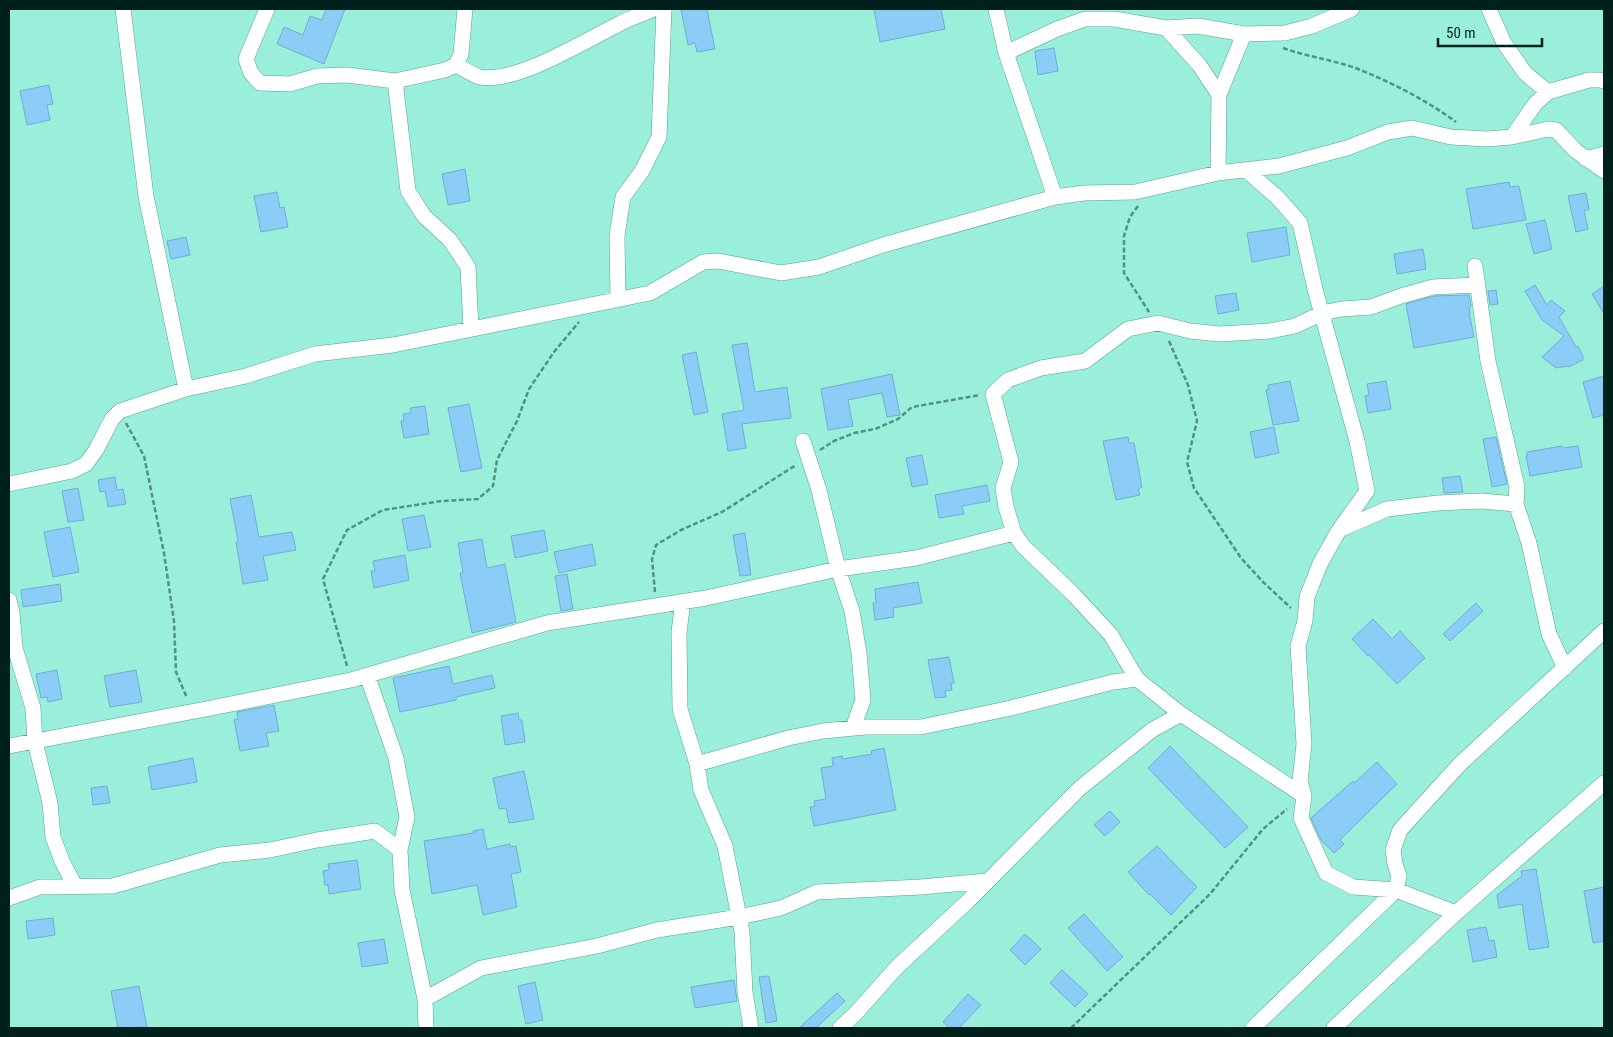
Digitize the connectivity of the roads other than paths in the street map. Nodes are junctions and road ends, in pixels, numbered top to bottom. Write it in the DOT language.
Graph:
graph roads {
  1 [pos="123,9"];
  2 [pos="268,9"];
  3 [pos="465,9"];
  4 [pos="654,9"];
  5 [pos="664,9"];
  6 [pos="996,9"];
  7 [pos="1352,9"];
  8 [pos="1489,9"];
  9 [pos="1166,28"];
  10 [pos="1244,34"];
  11 [pos="1006,52"];
  12 [pos="456,64"];
  13 [pos="395,81"];
  14 [pos="1604,81"];
  15 [pos="1548,92"];
  16 [pos="1218,95"];
  17 [pos="1512,137"];
  18 [pos="1604,154"];
  19 [pos="1586,159"];
  20 [pos="1246,170"];
  21 [pos="1604,171"];
  22 [pos="1218,174"];
  23 [pos="1055,197"];
  24 [pos="1475,266"];
  25 [pos="1477,285"];
  26 [pos="618,300"];
  27 [pos="1322,312"];
  28 [pos="471,329"];
  29 [pos="186,389"];
  30 [pos="803,441"];
  31 [pos="9,484"];
  32 [pos="1516,504"];
  33 [pos="1339,530"];
  34 [pos="1014,532"];
  35 [pos="838,569"];
  36 [pos="9,600"];
  37 [pos="683,601"];
  38 [pos="1604,631"];
  39 [pos="1565,668"];
  40 [pos="367,675"];
  41 [pos="1137,679"];
  42 [pos="1181,714"];
  43 [pos="853,728"];
  44 [pos="35,742"];
  45 [pos="9,746"];
  46 [pos="697,764"];
  47 [pos="1604,783"];
  48 [pos="1304,796"];
  49 [pos="400,850"];
  50 [pos="987,881"];
  51 [pos="75,886"];
  52 [pos="1396,890"];
  53 [pos="9,898"];
  54 [pos="1456,913"];
  55 [pos="739,917"];
  56 [pos="425,999"];
  57 [pos="426,1028"];
  58 [pos="751,1028"];
  59 [pos="840,1028"];
  60 [pos="1253,1028"];
  61 [pos="1334,1028"];
  1 -- 29 [label="street"];
  2 -- 13 [label="street"];
  3 -- 12 [label="street"];
  4 -- 12 [label="street"];
  5 -- 26 [label="street"];
  6 -- 11 [label="street"];
  7 -- 10 [label="street"];
  8 -- 15 [label="street"];
  9 -- 10 [label="street"];
  9 -- 11 [label="street"];
  9 -- 16 [label="street"];
  10 -- 16 [label="street"];
  11 -- 23 [label="street"];
  12 -- 13 [label="street"];
  13 -- 28 [label="street"];
  14 -- 15 [label="street"];
  15 -- 17 [label="street"];
  16 -- 22 [label="street"];
  17 -- 19 [label="street"];
  17 -- 20 [label="street"];
  18 -- 19 [label="street"];
  19 -- 21 [label="street"];
  20 -- 22 [label="street"];
  20 -- 27 [label="street"];
  22 -- 23 [label="street"];
  23 -- 26 [label="street"];
  24 -- 25 [label="street"];
  25 -- 27 [label="street"];
  25 -- 32 [label="street"];
  26 -- 28 [label="street"];
  27 -- 33 [label="street"];
  27 -- 34 [label="street"];
  28 -- 29 [label="street"];
  29 -- 31 [label="street"];
  30 -- 35 [label="street"];
  32 -- 33 [label="street"];
  32 -- 39 [label="street"];
  33 -- 48 [label="street"];
  34 -- 35 [label="street"];
  34 -- 41 [label="street"];
  35 -- 37 [label="street"];
  35 -- 43 [label="street"];
  36 -- 44 [label="street"];
  37 -- 40 [label="street"];
  37 -- 46 [label="street"];
  38 -- 39 [label="street"];
  39 -- 52 [label="street"];
  40 -- 44 [label="street"];
  40 -- 49 [label="street"];
  41 -- 42 [label="street"];
  41 -- 43 [label="street"];
  42 -- 48 [label="street"];
  42 -- 50 [label="street"];
  43 -- 46 [label="street"];
  44 -- 45 [label="street"];
  44 -- 51 [label="street"];
  46 -- 55 [label="street"];
  47 -- 54 [label="street"];
  48 -- 52 [label="street"];
  49 -- 51 [label="street"];
  49 -- 56 [label="street"];
  50 -- 55 [label="street"];
  50 -- 59 [label="street"];
  51 -- 53 [label="street"];
  52 -- 54 [label="street"];
  52 -- 60 [label="street"];
  54 -- 61 [label="street"];
  55 -- 56 [label="street"];
  55 -- 58 [label="street"];
  56 -- 57 [label="street"];
}
